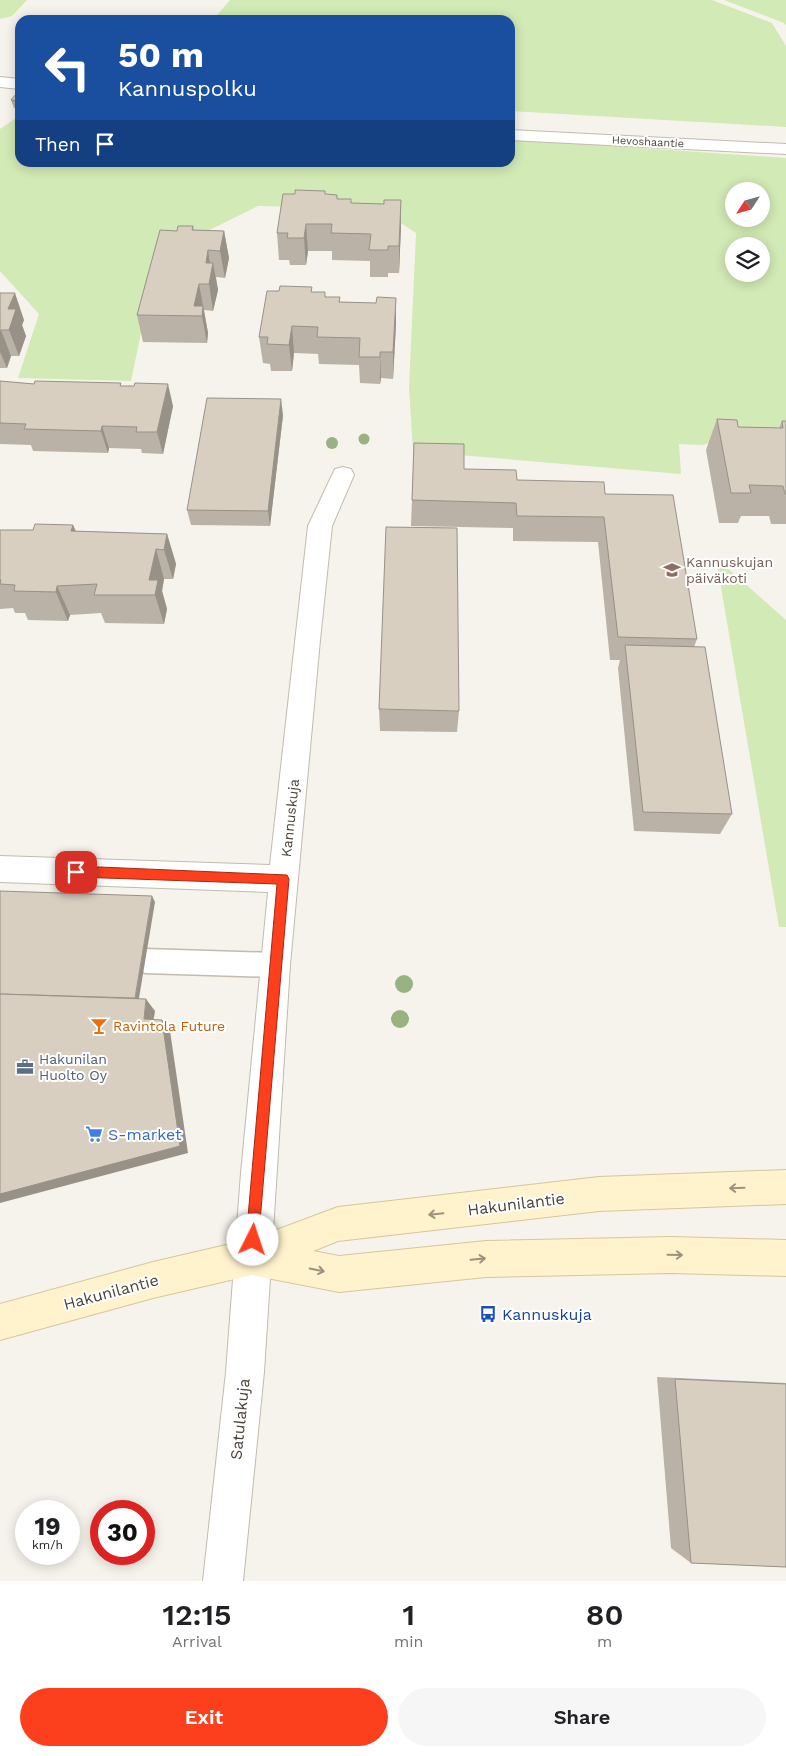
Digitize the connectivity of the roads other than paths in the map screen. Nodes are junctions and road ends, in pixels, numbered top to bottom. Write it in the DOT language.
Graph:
graph roads {
  1 [pos="0,82"];
  2 [pos="15,84"];
  3 [pos="515,135"];
  4 [pos="786,149"];
  5 [pos="343,475"];
  6 [pos="0,869"];
  7 [pos="283,879"];
  8 [pos="145,960"];
  9 [pos="275,965"];
  10 [pos="786,1187"];
  11 [pos="252,1256"];
  12 [pos="786,1258"];
  13 [pos="0,1322"];
  14 [pos="223,1581"];
  1 -- 2 [label="street"];
  3 -- 4 [label="street, Hevoshaantie"];
  5 -- 7 [label="street, Kannuskuja"];
  6 -- 7 [label="street"];
  7 -- 9 [label="street, Kannuskuja"];
  8 -- 9 [label="lane"];
  9 -- 11 [label="street, Kannuskuja"];
  10 -- 11 [label="main road, Hakunilantie, one-way"];
  11 -- 12 [label="main road, Hakunilantie, one-way"];
  11 -- 13 [label="main road, Hakunilantie"];
  11 -- 14 [label="street, Satulakuja"];
}
